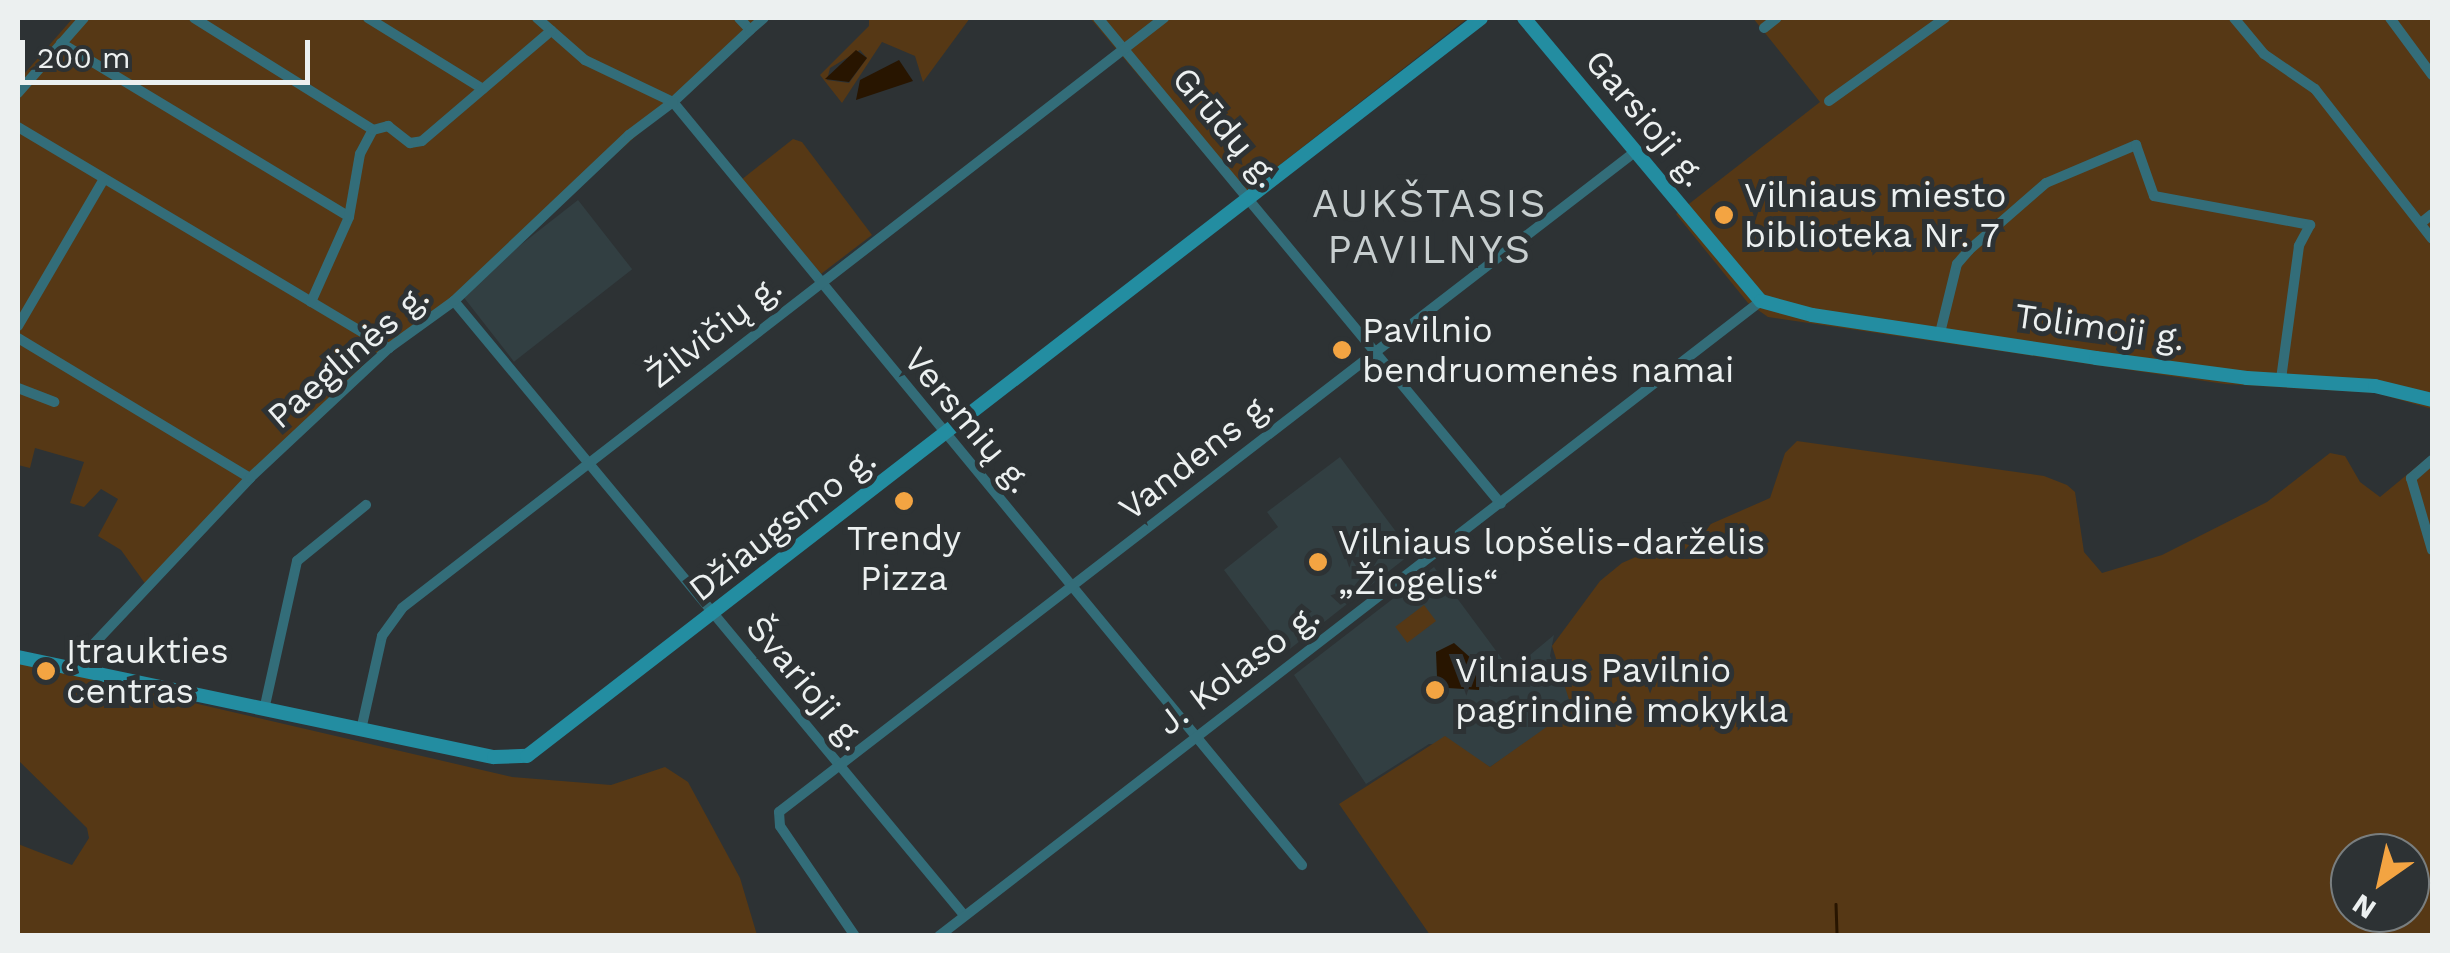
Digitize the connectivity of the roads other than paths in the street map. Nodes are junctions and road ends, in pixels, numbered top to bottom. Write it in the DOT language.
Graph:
graph roads {
  1 [pos="84,18"];
  2 [pos="194,18"];
  3 [pos="368,18"];
  4 [pos="538,18"];
  5 [pos="739,18"];
  6 [pos="764,18"];
  7 [pos="1098,18"];
  8 [pos="1164,18"];
  9 [pos="1481,18"];
  10 [pos="1524,18"];
  11 [pos="1777,18"];
  12 [pos="1944,18"];
  13 [pos="2234,18"];
  14 [pos="2390,18"];
  15 [pos="1764,28"];
  16 [pos="750,30"];
  17 [pos="551,31"];
  18 [pos="61,43"];
  19 [pos="1125,49"];
  20 [pos="2432,75"];
  21 [pos="483,89"];
  22 [pos="18,93"];
  23 [pos="1828,101"];
  24 [pos="672,102"];
  25 [pos="18,127"];
  26 [pos="373,130"];
  27 [pos="1636,151"];
  28 [pos="104,179"];
  29 [pos="1250,200"];
  30 [pos="2432,214"];
  31 [pos="349,218"];
  32 [pos="2420,223"];
  33 [pos="2432,238"];
  34 [pos="819,285"];
  35 [pos="454,301"];
  36 [pos="311,302"];
  37 [pos="1761,302"];
  38 [pos="18,326"];
  39 [pos="1940,333"];
  40 [pos="18,338"];
  41 [pos="388,348"];
  42 [pos="1375,353"];
  43 [pos="2281,380"];
  44 [pos="18,388"];
  45 [pos="2432,400"];
  46 [pos="54,402"];
  47 [pos="946,434"];
  48 [pos="2432,460"];
  49 [pos="587,463"];
  50 [pos="250,478"];
  51 [pos="1501,504"];
  52 [pos="366,505"];
  53 [pos="2432,550"];
  54 [pos="1070,588"];
  55 [pos="714,615"];
  56 [pos="18,657"];
  57 [pos="82,670"];
  58 [pos="264,710"];
  59 [pos="361,730"];
  60 [pos="1194,737"];
  61 [pos="839,765"];
  62 [pos="1302,865"];
  63 [pos="964,915"];
  64 [pos="854,936"];
  65 [pos="939,936"];
  1 -- 18 [label="street"];
  2 -- 26 [label="street"];
  3 -- 21 [label="street"];
  4 -- 17 [label="street"];
  5 -- 16 [label="street"];
  6 -- 16 [label="street"];
  7 -- 19 [label="street, Grūdų g."];
  8 -- 19 [label="street, Žilvičių g."];
  9 -- 29 [label="street, Džiaugsmo g."];
  10 -- 27 [label="street, Garsioji g."];
  11 -- 15 [label="street"];
  12 -- 23 [label="street"];
  13 -- 32 [label="street"];
  14 -- 20 [label="street"];
  16 -- 24 [label="street"];
  17 -- 21 [label="street"];
  17 -- 24 [label="street"];
  18 -- 22 [label="street"];
  18 -- 31 [label="street"];
  19 -- 29 [label="street, Grūdų g."];
  19 -- 34 [label="street, Žilvičių g."];
  21 -- 26 [label="street"];
  24 -- 34 [label="street, Versmių g."];
  24 -- 35 [label="street, Paeglinės g."];
  25 -- 28 [label="street"];
  26 -- 31 [label="street"];
  27 -- 37 [label="street, Garsioji g."];
  27 -- 42 [label="street, Vandens g."];
  28 -- 36 [label="street"];
  28 -- 38 [label="street"];
  29 -- 42 [label="street, Grūdų g."];
  29 -- 47 [label="street, Džiaugsmo g."];
  30 -- 32 [label="street"];
  31 -- 36 [label="street"];
  32 -- 33 [label="street"];
  34 -- 47 [label="street, Versmių g."];
  34 -- 49 [label="street, Žilvičių g."];
  35 -- 41 [label="street, Paeglinės g."];
  35 -- 49 [label="street, Švarioji g."];
  36 -- 41 [label="street"];
  37 -- 39 [label="street, Tolimoji g."];
  37 -- 51 [label="street, J. Kolaso g."];
  39 -- 43 [label="street, Tolimoji g."];
  39 -- 43 [label="street"];
  40 -- 50 [label="street"];
  41 -- 50 [label="street, Paeglinės g."];
  42 -- 51 [label="street, Grūdų g."];
  42 -- 54 [label="street, Vandens g."];
  43 -- 45 [label="street, Tolimoji g."];
  44 -- 46 [label="street"];
  47 -- 54 [label="street, Versmių g."];
  47 -- 55 [label="street, Džiaugsmo g."];
  48 -- 53 [label="street"];
  49 -- 55 [label="street, Švarioji g."];
  49 -- 59 [label="street, Žilvičių g."];
  50 -- 57 [label="street, Paeglinės g."];
  51 -- 60 [label="street, J. Kolaso g."];
  52 -- 58 [label="street"];
  54 -- 60 [label="street, Versmių g."];
  54 -- 61 [label="street, Vandens g."];
  55 -- 59 [label="street, Džiaugsmo g."];
  55 -- 61 [label="street, Švarioji g."];
  56 -- 57 [label="street, Džiaugsmo g."];
  57 -- 58 [label="street, Džiaugsmo g."];
  58 -- 59 [label="street, Džiaugsmo g."];
  60 -- 62 [label="street, Versmių g."];
  60 -- 63 [label="street, J. Kolaso g."];
  61 -- 63 [label="street, Švarioji g."];
  61 -- 64 [label="street, Vandens g."];
  63 -- 65 [label="street, J. Kolaso g."];
}
